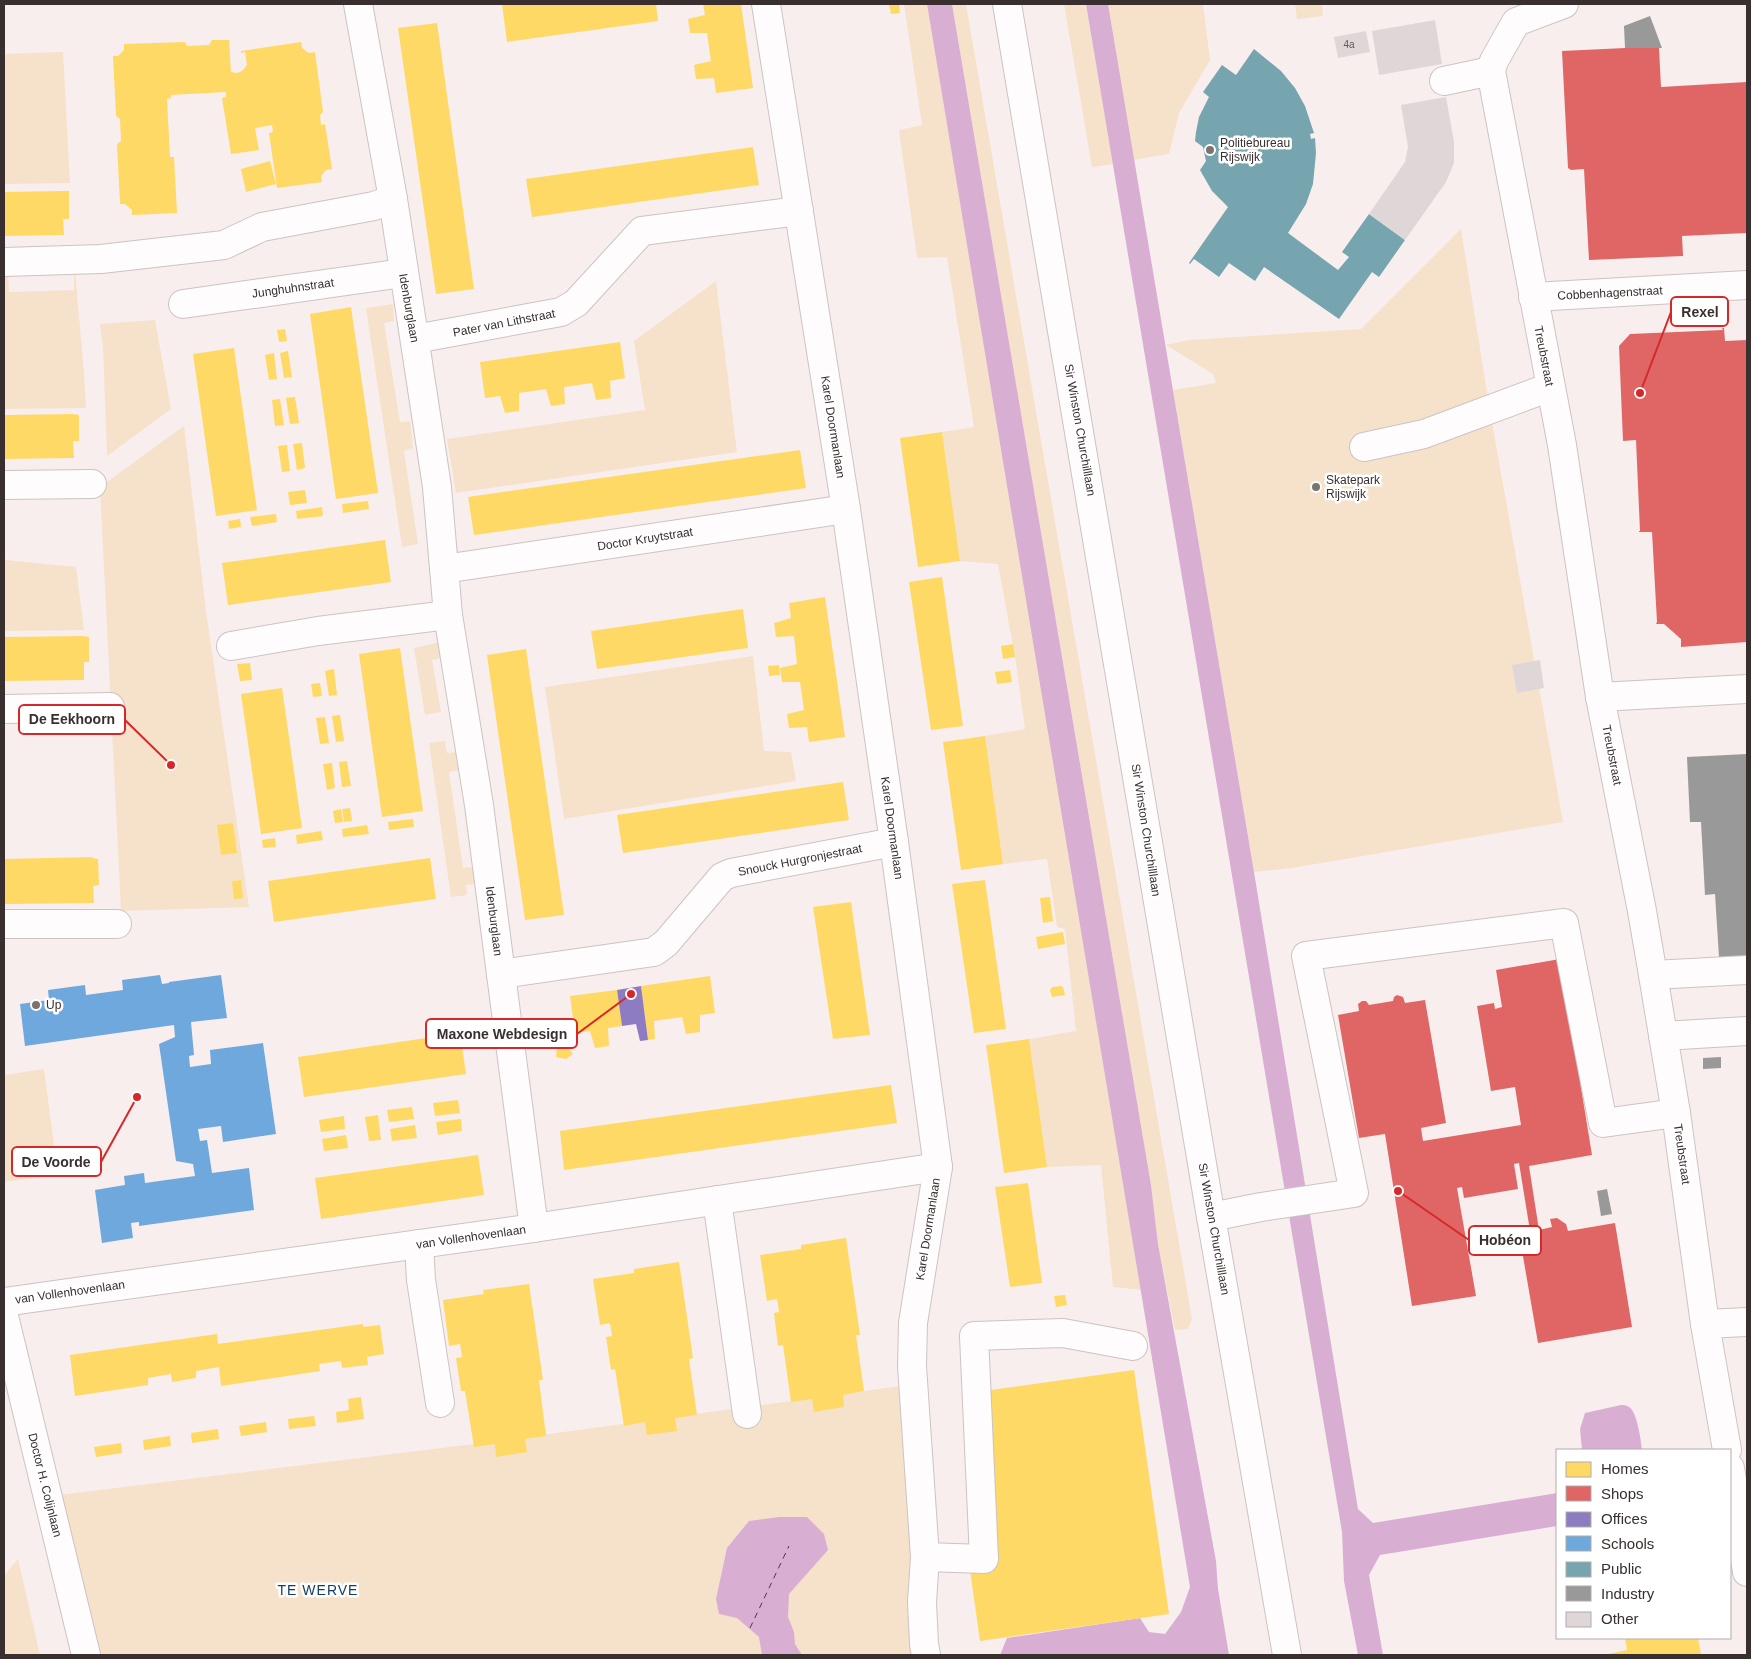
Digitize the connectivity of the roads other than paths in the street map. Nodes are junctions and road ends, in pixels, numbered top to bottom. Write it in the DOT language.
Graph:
graph roads {
  1 [pos="358,4"];
  2 [pos="766,4"];
  3 [pos="1007,4"];
  4 [pos="1564,4"];
  5 [pos="1515,13"];
  6 [pos="1492,66"];
  7 [pos="1444,80"];
  8 [pos="393,199"];
  9 [pos="799,211"];
  10 [pos="4,262"];
  11 [pos="403,273"];
  12 [pos="1747,286"];
  13 [pos="1533,297"];
  14 [pos="183,304"];
  15 [pos="415,339"];
  16 [pos="1550,387"];
  17 [pos="1364,447"];
  18 [pos="92,484"];
  19 [pos="4,485"];
  20 [pos="846,509"];
  21 [pos="444,569"];
  22 [pos="448,614"];
  23 [pos="230,646"];
  24 [pos="1747,689"];
  25 [pos="1600,697"];
  26 [pos="110,707"];
  27 [pos="4,709"];
  28 [pos="894,842"];
  29 [pos="4,924"];
  30 [pos="117,924"];
  31 [pos="1747,970"];
  32 [pos="501,974"];
  33 [pos="1653,975"];
  34 [pos="1747,1032"];
  35 [pos="1663,1036"];
  36 [pos="1676,1113"];
  37 [pos="938,1167"];
  38 [pos="717,1200"];
  39 [pos="1211,1217"];
  40 [pos="534,1228"];
  41 [pos="419,1244"];
  42 [pos="4,1302"];
  43 [pos="4,1316"];
  44 [pos="1747,1322"];
  45 [pos="1705,1324"];
  46 [pos="1133,1346"];
  47 [pos="440,1403"];
  48 [pos="747,1414"];
  49 [pos="1733,1443"];
  50 [pos="1731,1474"];
  51 [pos="925,1557"];
  52 [pos="1747,1572"];
  53 [pos="86,1655"];
  54 [pos="926,1655"];
  55 [pos="1287,1655"];
  1 -- 8 [label="street, Idenburglaan"];
  2 -- 9 [label="street, Karel Doormanlaan"];
  3 -- 39 [label="street, Sir Winston Churchilllaan"];
  4 -- 5 [label="street"];
  5 -- 6 [label="street"];
  6 -- 7 [label="street"];
  6 -- 13 [label="street, Treubstraat"];
  8 -- 10 [label="street"];
  8 -- 11 [label="street, Idenburglaan"];
  9 -- 15 [label="street, Pater van Lithstraat"];
  9 -- 20 [label="street, Karel Doormanlaan"];
  11 -- 14 [label="street, Junghuhnstraat"];
  11 -- 15 [label="street, Idenburglaan"];
  12 -- 13 [label="street, Cobbenhagenstraat"];
  13 -- 16 [label="street, Treubstraat"];
  15 -- 21 [label="street, Idenburglaan"];
  16 -- 17 [label="street"];
  16 -- 25 [label="street, Treubstraat"];
  18 -- 19 [label="street"];
  20 -- 21 [label="street, Doctor Kruytstraat"];
  20 -- 28 [label="street, Karel Doormanlaan"];
  21 -- 22 [label="street, Idenburglaan"];
  22 -- 23 [label="street"];
  22 -- 32 [label="street, Idenburglaan"];
  24 -- 25 [label="street"];
  25 -- 33 [label="street, Treubstraat"];
  26 -- 27 [label="street"];
  28 -- 32 [label="street, Snouck Hurgronjestraat"];
  28 -- 37 [label="street, Karel Doormanlaan"];
  29 -- 30 [label="street"];
  31 -- 33 [label="street"];
  32 -- 40 [label="street, Idenburglaan"];
  33 -- 35 [label="street, Treubstraat"];
  34 -- 35 [label="street"];
  35 -- 36 [label="street, Treubstraat"];
  36 -- 39 [label="street"];
  36 -- 45 [label="street, Treubstraat"];
  37 -- 38 [label="street, van Vollenhovenlaan"];
  37 -- 51 [label="street, Karel Doormanlaan"];
  38 -- 40 [label="street, van Vollenhovenlaan"];
  38 -- 48 [label="street"];
  39 -- 55 [label="street, Sir Winston Churchilllaan"];
  40 -- 41 [label="street, van Vollenhovenlaan"];
  41 -- 42 [label="street, van Vollenhovenlaan"];
  41 -- 47 [label="street"];
  43 -- 53 [label="street, Doctor H. Colijnlaan"];
  44 -- 45 [label="street"];
  45 -- 49 [label="street, Treubstraat"];
  46 -- 51 [label="street"];
  50 -- 52 [label="street"];
  51 -- 54 [label="street, Karel Doormanlaan"];
}
